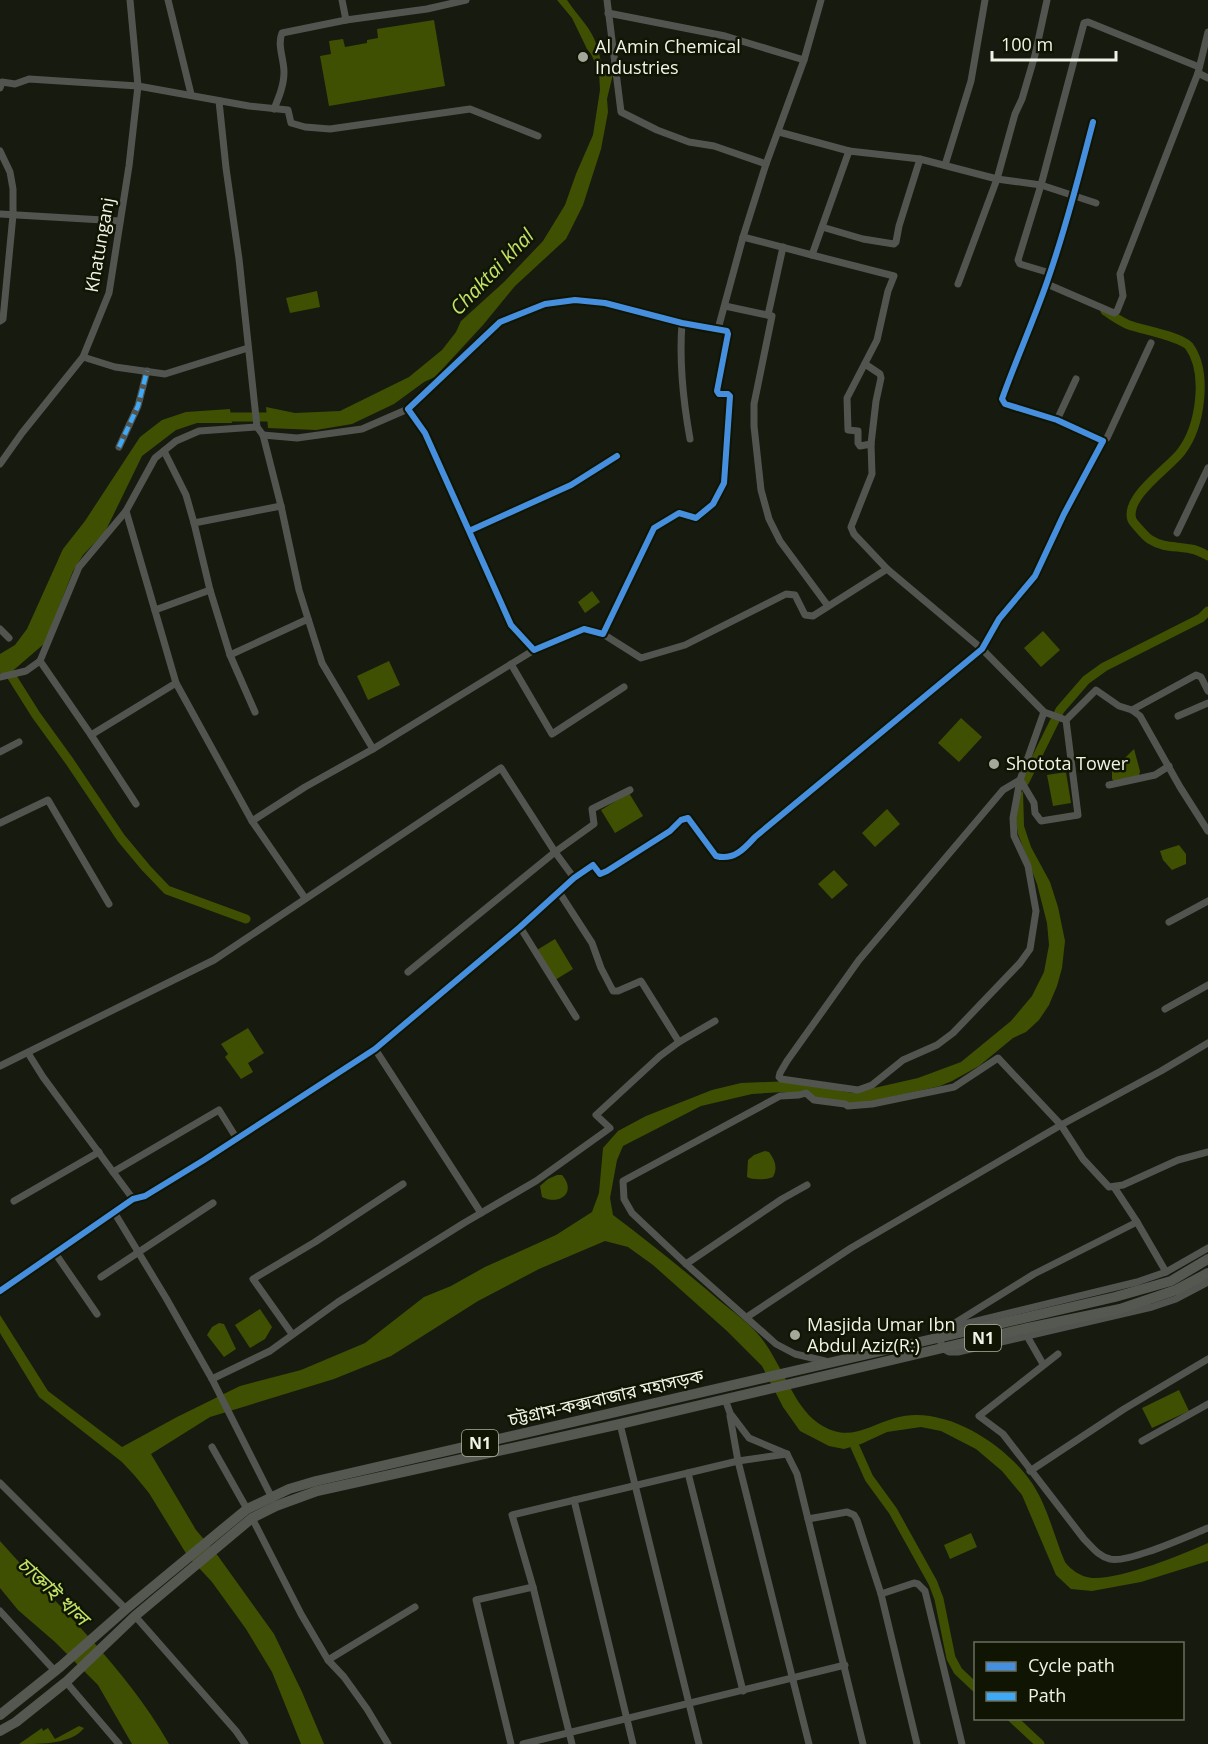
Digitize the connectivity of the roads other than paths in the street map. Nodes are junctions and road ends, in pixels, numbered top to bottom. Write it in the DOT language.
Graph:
graph roads {
  1 [pos="130,0"];
  2 [pos="168,0"];
  3 [pos="342,0"];
  4 [pos="466,0"];
  5 [pos="607,0"];
  6 [pos="821,0"];
  7 [pos="985,0"];
  8 [pos="1047,0"];
  9 [pos="608,13"];
  10 [pos="346,20"];
  11 [pos="1208,32"];
  12 [pos="804,60"];
  13 [pos="1198,70"];
  14 [pos="1208,78"];
  15 [pos="138,86"];
  16 [pos="0,88"];
  17 [pos="190,94"];
  18 [pos="219,101"];
  19 [pos="274,109"];
  20 [pos="1093,122"];
  21 [pos="779,132"];
  22 [pos="538,136"];
  23 [pos="0,151"];
  24 [pos="849,151"];
  25 [pos="920,159"];
  26 [pos="766,164"];
  27 [pos="945,165"];
  28 [pos="997,178"];
  29 [pos="1041,184"];
  30 [pos="1074,196"];
  31 [pos="1096,203"];
  32 [pos="0,214"];
  33 [pos="13,215"];
  34 [pos="120,221"];
  35 [pos="822,227"];
  36 [pos="743,237"];
  37 [pos="783,247"];
  38 [pos="812,255"];
  39 [pos="1050,273"];
  40 [pos="958,284"];
  41 [pos="1047,284"];
  42 [pos="725,306"];
  43 [pos="768,315"];
  44 [pos="0,321"];
  45 [pos="682,323"];
  46 [pos="718,329"];
  47 [pos="1151,343"];
  48 [pos="248,348"];
  49 [pos="83,357"];
  50 [pos="865,364"];
  51 [pos="147,371"];
  52 [pos="1076,379"];
  53 [pos="408,409"];
  54 [pos="1057,420"];
  55 [pos="257,424"];
  56 [pos="263,435"];
  57 [pos="690,439"];
  58 [pos="1103,441"];
  59 [pos="871,444"];
  60 [pos="119,447"];
  61 [pos="164,451"];
  62 [pos="617,456"];
  63 [pos="0,464"];
  64 [pos="1208,468"];
  65 [pos="281,506"];
  66 [pos="126,511"];
  67 [pos="194,523"];
  68 [pos="469,531"];
  69 [pos="1177,533"];
  70 [pos="887,569"];
  71 [pos="210,590"];
  72 [pos="828,606"];
  73 [pos="155,610"];
  74 [pos="308,619"];
  75 [pos="0,629"];
  76 [pos="603,634"];
  77 [pos="9,638"];
  78 [pos="982,649"];
  79 [pos="534,650"];
  80 [pos="230,655"];
  81 [pos="40,661"];
  82 [pos="511,664"];
  83 [pos="0,677"];
  84 [pos="176,683"];
  85 [pos="624,687"];
  86 [pos="1208,691"];
  87 [pos="1208,703"];
  88 [pos="1132,710"];
  89 [pos="255,712"];
  90 [pos="1044,712"];
  91 [pos="1178,716"];
  92 [pos="1066,720"];
  93 [pos="91,735"];
  94 [pos="19,742"];
  95 [pos="373,749"];
  96 [pos="0,752"];
  97 [pos="1169,766"];
  98 [pos="1020,780"];
  99 [pos="1109,785"];
  100 [pos="630,790"];
  101 [pos="136,804"];
  102 [pos="252,821"];
  103 [pos="0,823"];
  104 [pos="1208,831"];
  105 [pos="555,852"];
  106 [pos="574,878"];
  107 [pos="559,891"];
  108 [pos="305,898"];
  109 [pos="1208,901"];
  110 [pos="109,904"];
  111 [pos="1169,922"];
  112 [pos="520,927"];
  113 [pos="408,972"];
  114 [pos="1208,985"];
  115 [pos="1166,1009"];
  116 [pos="576,1017"];
  117 [pos="715,1021"];
  118 [pos="679,1042"];
  119 [pos="1208,1043"];
  120 [pos="375,1049"];
  121 [pos="28,1053"];
  122 [pos="0,1066"];
  123 [pos="1061,1125"];
  124 [pos="237,1139"];
  125 [pos="99,1152"];
  126 [pos="1208,1152"];
  127 [pos="113,1172"];
  128 [pos="403,1184"];
  129 [pos="807,1185"];
  130 [pos="1114,1187"];
  131 [pos="133,1199"];
  132 [pos="14,1201"];
  133 [pos="213,1203"];
  134 [pos="114,1212"];
  135 [pos="481,1213"];
  136 [pos="1137,1222"];
  137 [pos="1208,1248"];
  138 [pos="138,1252"];
  139 [pos="55,1253"];
  140 [pos="1208,1259"];
  141 [pos="686,1264"];
  142 [pos="1166,1272"];
  143 [pos="1208,1273"];
  144 [pos="101,1277"];
  145 [pos="1208,1282"];
  146 [pos="1105,1290"];
  147 [pos="0,1291"];
  148 [pos="1100,1301"];
  149 [pos="1065,1304"];
  150 [pos="97,1314"];
  151 [pos="747,1317"];
  152 [pos="1081,1320"];
  153 [pos="1060,1325"];
  154 [pos="948,1328"];
  155 [pos="292,1334"];
  156 [pos="1027,1336"];
  157 [pos="941,1343"];
  158 [pos="1058,1354"];
  159 [pos="1208,1359"];
  160 [pos="838,1362"];
  161 [pos="1043,1364"];
  162 [pos="817,1372"];
  163 [pos="212,1379"];
  164 [pos="725,1399"];
  165 [pos="1208,1404"];
  166 [pos="730,1413"];
  167 [pos="620,1424"];
  168 [pos="1142,1442"];
  169 [pos="475,1444"];
  170 [pos="212,1448"];
  171 [pos="787,1454"];
  172 [pos="477,1456"];
  173 [pos="738,1461"];
  174 [pos="1030,1471"];
  175 [pos="688,1473"];
  176 [pos="0,1483"];
  177 [pos="635,1486"];
  178 [pos="272,1498"];
  179 [pos="574,1500"];
  180 [pos="250,1514"];
  181 [pos="808,1519"];
  182 [pos="1208,1528"];
  183 [pos="533,1587"];
  184 [pos="881,1594"];
  185 [pos="415,1607"];
  186 [pos="0,1611"];
  187 [pos="130,1613"];
  188 [pos="116,1626"];
  189 [pos="328,1660"];
  190 [pos="845,1665"];
  191 [pos="57,1669"];
  192 [pos="794,1678"];
  193 [pos="68,1681"];
  194 [pos="743,1691"];
  195 [pos="690,1704"];
  196 [pos="0,1715"];
  197 [pos="627,1719"];
  198 [pos="0,1731"];
  199 [pos="569,1733"];
  200 [pos="119,1744"];
  201 [pos="245,1744"];
  202 [pos="388,1744"];
  203 [pos="511,1744"];
  204 [pos="523,1744"];
  205 [pos="572,1744"];
  206 [pos="633,1744"];
  207 [pos="699,1744"];
  208 [pos="808,1744"];
  209 [pos="863,1744"];
  210 [pos="917,1744"];
  211 [pos="962,1744"];
  1 -- 15 [label="street, Khatunganj"];
  2 -- 17 [label="street"];
  3 -- 10 [label="street"];
  4 -- 10 [label="street"];
  5 -- 9 [label="street"];
  6 -- 12 [label="street"];
  7 -- 27 [label="street"];
  8 -- 28 [label="street"];
  9 -- 12 [label="street"];
  9 -- 26 [label="street"];
  10 -- 19 [label="street"];
  11 -- 13 [label="street"];
  12 -- 21 [label="street"];
  13 -- 14 [label="street"];
  13 -- 29 [label="street"];
  13 -- 41 [label="street"];
  15 -- 16 [label="street"];
  15 -- 17 [label="street"];
  15 -- 34 [label="street, Khatunganj"];
  17 -- 18 [label="street"];
  18 -- 19 [label="street"];
  18 -- 48 [label="street"];
  19 -- 22 [label="street"];
  20 -- 30 [label="street"];
  21 -- 24 [label="street"];
  21 -- 26 [label="street"];
  23 -- 33 [label="street"];
  24 -- 25 [label="street"];
  24 -- 35 [label="street"];
  25 -- 27 [label="street"];
  25 -- 35 [label="street"];
  26 -- 36 [label="street"];
  27 -- 28 [label="street"];
  28 -- 29 [label="street"];
  28 -- 40 [label="street"];
  29 -- 30 [label="street"];
  29 -- 39 [label="street"];
  30 -- 31 [label="street"];
  30 -- 39 [label="street"];
  32 -- 33 [label="street"];
  33 -- 34 [label="street"];
  33 -- 44 [label="street"];
  34 -- 49 [label="street, Khatunganj"];
  35 -- 38 [label="street"];
  36 -- 37 [label="street"];
  36 -- 42 [label="street"];
  37 -- 38 [label="street"];
  37 -- 43 [label="street"];
  38 -- 50 [label="street"];
  39 -- 41 [label="street"];
  41 -- 54 [label="street"];
  42 -- 43 [label="street"];
  42 -- 46 [label="street"];
  43 -- 72 [label="street"];
  45 -- 46 [label="street"];
  45 -- 53 [label="street"];
  45 -- 57 [label="street"];
  46 -- 76 [label="street"];
  47 -- 58 [label="street"];
  48 -- 51 [label="street"];
  48 -- 55 [label="street"];
  49 -- 51 [label="street"];
  49 -- 63 [label="street, Khatunganj"];
  50 -- 59 [label="street"];
  50 -- 59 [label="street"];
  51 -- 60 [label="street"];
  52 -- 54 [label="street"];
  53 -- 56 [label="street"];
  53 -- 68 [label="street"];
  54 -- 58 [label="street"];
  55 -- 56 [label="street"];
  55 -- 61 [label="street"];
  56 -- 65 [label="street"];
  58 -- 78 [label="street"];
  59 -- 70 [label="street"];
  61 -- 66 [label="street"];
  61 -- 67 [label="street"];
  62 -- 68 [label="street"];
  64 -- 69 [label="street"];
  65 -- 67 [label="street"];
  65 -- 74 [label="street"];
  66 -- 73 [label="street"];
  66 -- 81 [label="street"];
  67 -- 71 [label="street"];
  68 -- 79 [label="street"];
  70 -- 72 [label="street"];
  70 -- 78 [label="street"];
  71 -- 73 [label="street"];
  71 -- 80 [label="street"];
  72 -- 76 [label="street"];
  73 -- 84 [label="street"];
  74 -- 80 [label="street"];
  74 -- 95 [label="street"];
  75 -- 77 [label="street"];
  76 -- 79 [label="street"];
  78 -- 90 [label="street"];
  78 -- 106 [label="street"];
  79 -- 82 [label="street"];
  80 -- 89 [label="street"];
  81 -- 83 [label="street"];
  81 -- 93 [label="street"];
  82 -- 85 [label="street"];
  82 -- 95 [label="street"];
  84 -- 93 [label="street"];
  84 -- 102 [label="street"];
  86 -- 88 [label="street"];
  87 -- 91 [label="street"];
  88 -- 92 [label="street"];
  88 -- 97 [label="street"];
  90 -- 92 [label="street"];
  90 -- 98 [label="street"];
  92 -- 98 [label="street"];
  93 -- 101 [label="street"];
  94 -- 96 [label="street"];
  95 -- 102 [label="street"];
  97 -- 99 [label="street"];
  97 -- 104 [label="street"];
  98 -- 98 [label="street"];
  100 -- 105 [label="street"];
  102 -- 108 [label="street"];
  103 -- 110 [label="street"];
  105 -- 106 [label="street"];
  105 -- 108 [label="street"];
  105 -- 113 [label="street"];
  106 -- 107 [label="street"];
  107 -- 112 [label="street"];
  107 -- 118 [label="street"];
  108 -- 121 [label="street"];
  109 -- 111 [label="street"];
  112 -- 116 [label="street"];
  112 -- 120 [label="street"];
  114 -- 115 [label="street"];
  117 -- 118 [label="street"];
  118 -- 135 [label="street"];
  119 -- 123 [label="street"];
  120 -- 124 [label="street"];
  120 -- 135 [label="street"];
  121 -- 122 [label="street"];
  121 -- 125 [label="street"];
  123 -- 130 [label="street"];
  123 -- 141 [label="street"];
  123 -- 151 [label="street"];
  124 -- 127 [label="street"];
  124 -- 131 [label="street"];
  125 -- 127 [label="street"];
  125 -- 132 [label="street"];
  126 -- 130 [label="street"];
  127 -- 131 [label="street"];
  128 -- 155 [label="street"];
  129 -- 141 [label="street"];
  130 -- 136 [label="street"];
  131 -- 134 [label="street"];
  133 -- 138 [label="street"];
  134 -- 138 [label="street"];
  134 -- 139 [label="street"];
  135 -- 155 [label="street"];
  136 -- 142 [label="street"];
  136 -- 154 [label="street"];
  137 -- 142 [label="street"];
  138 -- 144 [label="street"];
  138 -- 163 [label="street"];
  139 -- 147 [label="street"];
  139 -- 150 [label="street"];
  140 -- 148 [label="highway, চট্টগ্রাম-কক্সবাজার মহাসড়ক / N1"];
  141 -- 151 [label="street"];
  142 -- 146 [label="street"];
  143 -- 152 [label="highway, চট্টগ্রাম-কক্সবাজার মহাসড়ক / N1"];
  145 -- 152 [label="street"];
  146 -- 148 [label="street"];
  146 -- 149 [label="street"];
  148 -- 149 [label="highway, চট্টগ্রাম-কক্সবাজার মহাসড়ক / N1"];
  149 -- 154 [label="street"];
  149 -- 157 [label="highway, চট্টগ্রাম-কক্সবাজার মহাসড়ক / N1"];
  151 -- 160 [label="street"];
  152 -- 153 [label="highway, চট্টগ্রাম-কক্সবাজার মহাসড়ক / N1"];
  153 -- 156 [label="street"];
  153 -- 157 [label="highway, চট্টগ্রাম-কক্সবাজার মহাসড়ক / N1"];
  154 -- 157 [label="street"];
  155 -- 163 [label="street"];
  156 -- 157 [label="street"];
  156 -- 161 [label="street"];
  157 -- 160 [label="highway, চট্টগ্রাম-কক্সবাজার মহাসড়ক / N1"];
  157 -- 162 [label="highway, চট্টগ্রাম-কক্সবাজার মহাসড়ক / N1"];
  158 -- 161 [label="street"];
  159 -- 174 [label="street"];
  160 -- 162 [label="highway, চট্টগ্রাম-কক্সবাজার মহাসড়ক / N1"];
  161 -- 174 [label="street"];
  162 -- 164 [label="highway, চট্টগ্রাম-কক্সবাজার মহাসড়ক / N1"];
  162 -- 169 [label="highway, চট্টগ্রাম-কক্সবাজার মহাসড়ক / N1"];
  163 -- 178 [label="street"];
  164 -- 166 [label="street"];
  164 -- 167 [label="highway, চট্টগ্রাম-কক্সবাজার মহাসড়ক / N1"];
  165 -- 168 [label="street"];
  166 -- 171 [label="street"];
  166 -- 173 [label="street"];
  167 -- 172 [label="highway, চট্টগ্রাম-কক্সবাজার মহাসড়ক / N1"];
  167 -- 177 [label="street"];
  169 -- 172 [label="highway"];
  169 -- 178 [label="highway, চট্টগ্রাম-কক্সবাজার মহাসড়ক / N1"];
  170 -- 180 [label="street"];
  171 -- 173 [label="street"];
  171 -- 181 [label="street"];
  172 -- 180 [label="highway, চট্টগ্রাম-কক্সবাজার মহাসড়ক / N1"];
  173 -- 175 [label="street"];
  173 -- 192 [label="street"];
  174 -- 182 [label="street"];
  175 -- 177 [label="street"];
  175 -- 194 [label="street"];
  176 -- 187 [label="street"];
  177 -- 179 [label="street"];
  177 -- 195 [label="street"];
  178 -- 180 [label="highway, চট্টগ্রাম-কক্সবাজার মহাসড়ক / N1"];
  179 -- 183 [label="street"];
  179 -- 197 [label="street"];
  180 -- 187 [label="highway, চট্টগ্রাম-কক্সবাজার মহাসড়ক / N1"];
  180 -- 189 [label="street"];
  181 -- 184 [label="street"];
  181 -- 190 [label="street"];
  183 -- 199 [label="street"];
  183 -- 203 [label="street"];
  184 -- 210 [label="street"];
  184 -- 211 [label="street"];
  185 -- 189 [label="street"];
  186 -- 191 [label="street"];
  187 -- 188 [label="highway, চট্টগ্রাম-কক্সবাজার মহাসড়ক / N1"];
  187 -- 201 [label="street"];
  188 -- 191 [label="highway, চট্টগ্রাম-কক্সবাজার মহাসড়ক / N1"];
  188 -- 193 [label="highway, চট্টগ্রাম-কক্সবাজার মহাসড়ক / N1"];
  189 -- 202 [label="street"];
  190 -- 192 [label="street"];
  190 -- 209 [label="street"];
  191 -- 196 [label="highway, N1"];
  192 -- 194 [label="street"];
  192 -- 208 [label="street"];
  193 -- 198 [label="highway, N1"];
  193 -- 200 [label="street"];
  194 -- 195 [label="street"];
  195 -- 197 [label="street"];
  195 -- 207 [label="street"];
  197 -- 199 [label="street"];
  197 -- 206 [label="street"];
  199 -- 204 [label="street"];
  199 -- 205 [label="street"];
}
